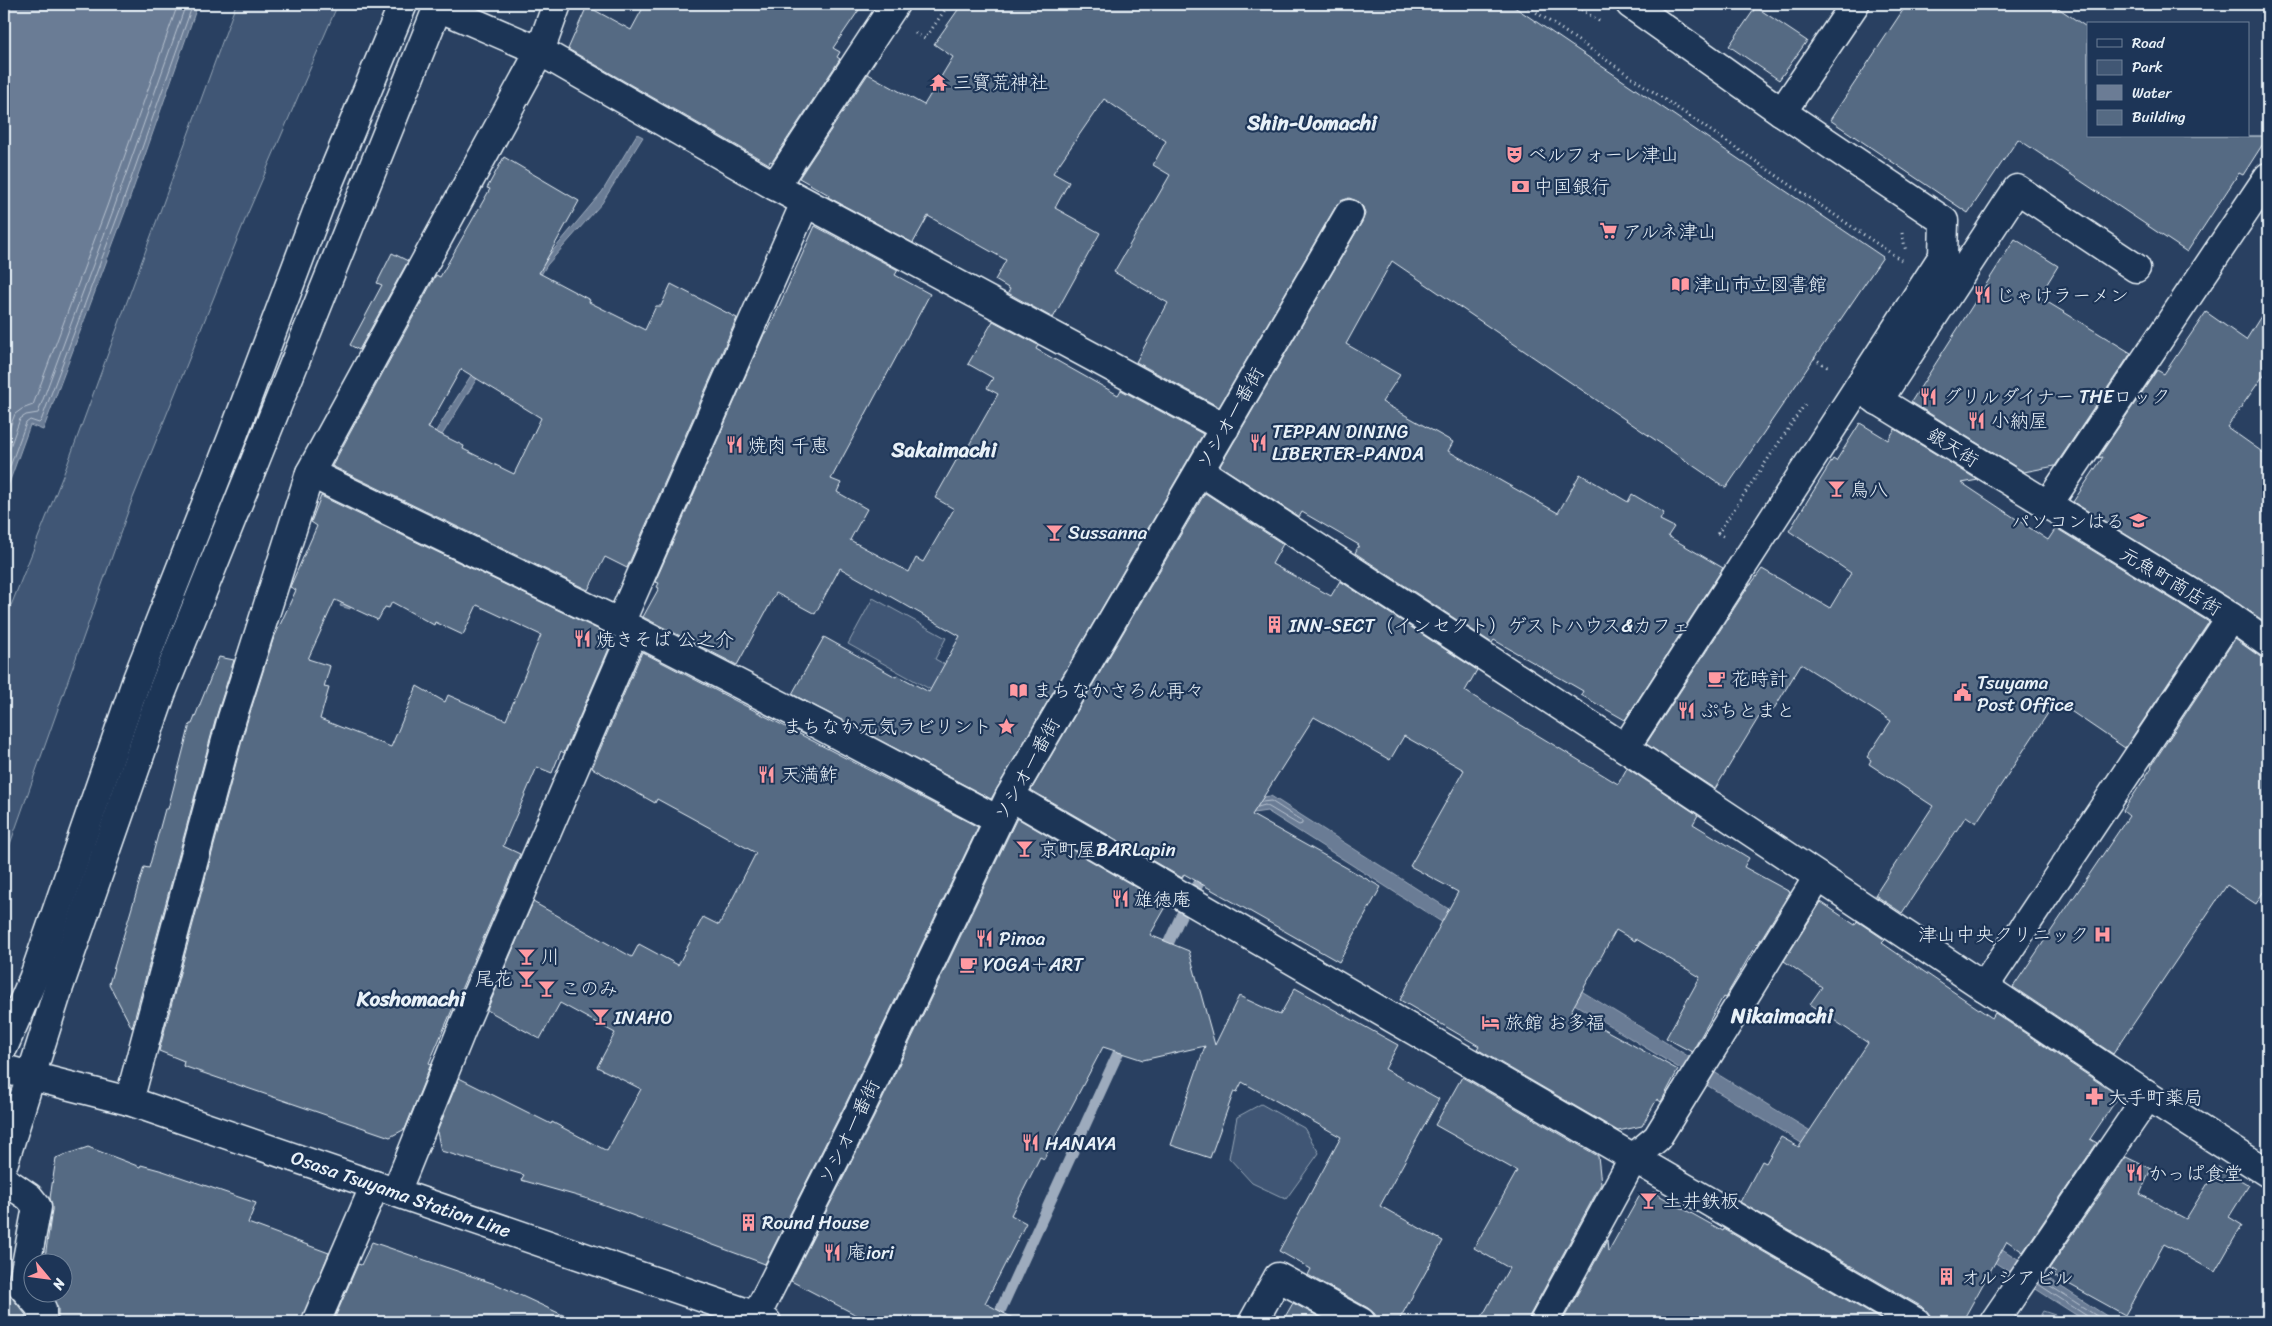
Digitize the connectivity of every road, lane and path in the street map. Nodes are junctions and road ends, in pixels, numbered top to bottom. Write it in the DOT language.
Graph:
graph roads {
  1 [pos="403,4"];
  2 [pos="557,4"];
  3 [pos="895,4"];
  4 [pos="1524,4"];
  5 [pos="1630,4"];
  6 [pos="1855,4"];
  7 [pos="438,5"];
  8 [pos="540,51"];
  9 [pos="1782,112"];
  10 [pos="2268,177"];
  11 [pos="774,186"];
  12 [pos="805,203"];
  13 [pos="1349,214"];
  14 [pos="1901,227"];
  15 [pos="1906,254"];
  16 [pos="1901,261"];
  17 [pos="2136,268"];
  18 [pos="1868,394"];
  19 [pos="1225,428"];
  20 [pos="1200,471"];
  21 [pos="310,473"];
  22 [pos="2048,506"];
  23 [pos="2231,617"];
  24 [pos="627,627"];
  25 [pos="2268,643"];
  26 [pos="1625,748"];
  27 [pos="1010,796"];
  28 [pos="998,820"];
  29 [pos="1818,877"];
  30 [pos="1984,987"];
  31 [pos="4,1046"];
  32 [pos="4,1069"];
  33 [pos="31,1076"];
  34 [pos="2148,1096"];
  35 [pos="128,1101"];
  36 [pos="1634,1157"];
  37 [pos="4,1162"];
  38 [pos="2268,1173"];
  39 [pos="4,1180"];
  40 [pos="386,1189"];
  41 [pos="759,1320"];
  42 [pos="42,1322"];
  43 [pos="316,1322"];
  44 [pos="1254,1322"];
  45 [pos="1361,1322"];
  46 [pos="1544,1322"];
  47 [pos="1916,1322"];
  48 [pos="1994,1322"];
  1 -- 31 [label="main road"];
  2 -- 8 [label="main road"];
  3 -- 11 [label="main road"];
  4 -- 16 [label="path"];
  5 -- 9 [label="main road"];
  6 -- 9 [label="main road"];
  7 -- 8 [label="main road"];
  7 -- 33 [label="main road"];
  8 -- 11 [label="main road"];
  8 -- 21 [label="main road"];
  9 -- 18 [label="main road"];
  10 -- 22 [label="main road"];
  11 -- 12 [label="main road"];
  12 -- 19 [label="main road"];
  12 -- 24 [label="main road"];
  13 -- 19 [label="main road, ソシオ一番街"];
  14 -- 15 [label="path"];
  17 -- 18 [label="main road"];
  18 -- 22 [label="main road, 銀天街"];
  18 -- 26 [label="main road"];
  19 -- 20 [label="main road, ソシオ一番街"];
  20 -- 26 [label="main road"];
  20 -- 27 [label="main road, ソシオ一番街"];
  21 -- 24 [label="main road"];
  21 -- 35 [label="main road"];
  22 -- 23 [label="main road, 元魚町商店街"];
  23 -- 25 [label="main road, 元魚町商店街"];
  23 -- 30 [label="main road"];
  24 -- 28 [label="main road"];
  24 -- 40 [label="main road"];
  26 -- 29 [label="main road"];
  27 -- 28 [label="main road, ソシオ一番街"];
  27 -- 36 [label="main road"];
  28 -- 41 [label="main road, ソシオ一番街"];
  29 -- 30 [label="main road"];
  29 -- 36 [label="main road"];
  30 -- 34 [label="main road"];
  32 -- 33 [label="main road, Osasa Tsuyama Station Line"];
  33 -- 35 [label="main road, Osasa Tsuyama Station Line"];
  33 -- 37 [label="main road"];
  34 -- 38 [label="main road"];
  34 -- 48 [label="main road"];
  35 -- 40 [label="main road, Osasa Tsuyama Station Line"];
  36 -- 46 [label="main road"];
  36 -- 47 [label="main road"];
  39 -- 42 [label="main road"];
  40 -- 41 [label="main road, Osasa Tsuyama Station Line"];
  40 -- 43 [label="main road"];
  44 -- 45 [label="main road"];
}
